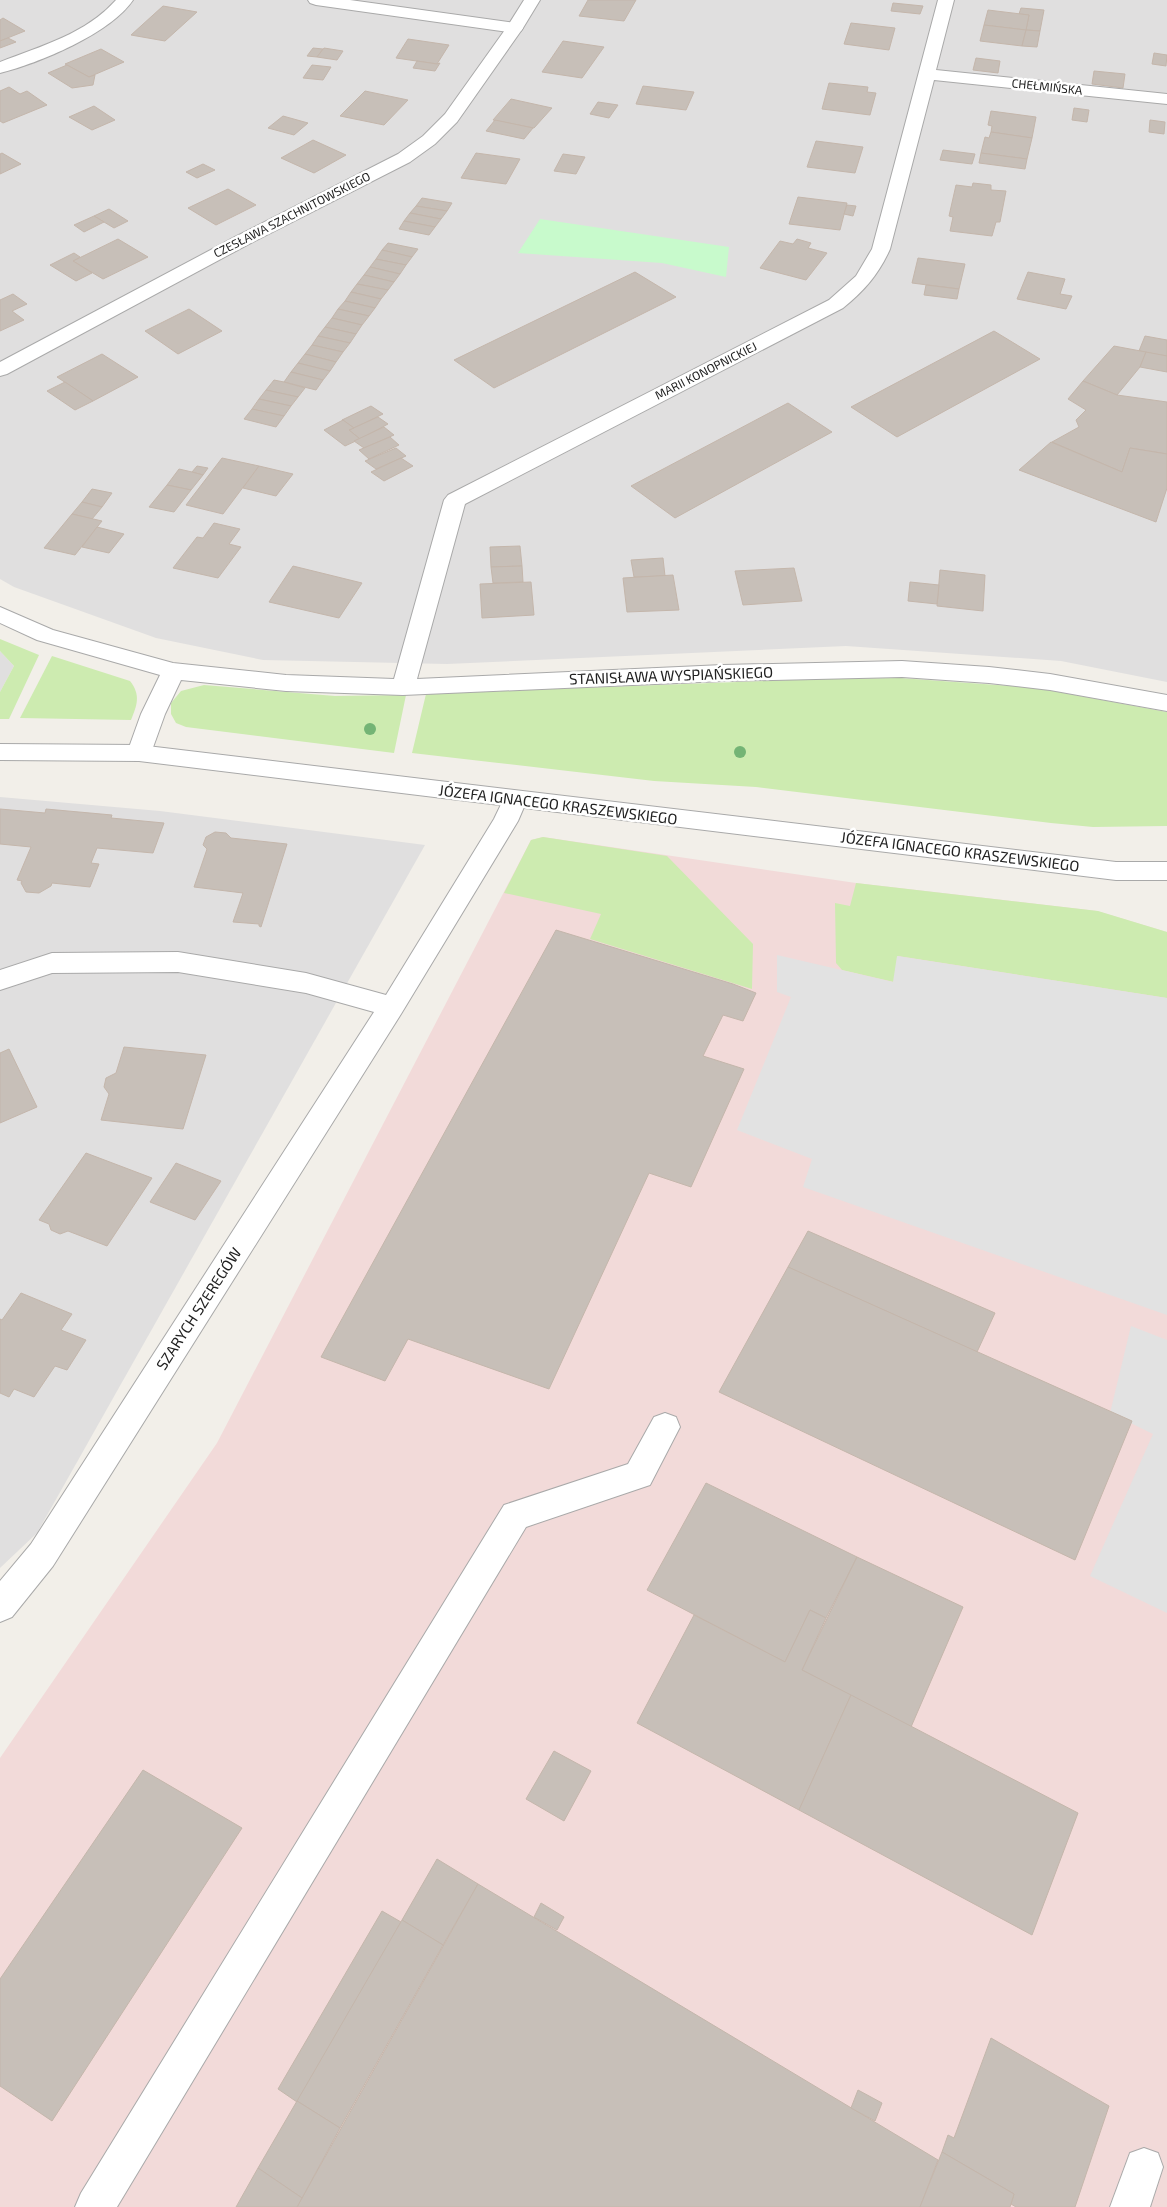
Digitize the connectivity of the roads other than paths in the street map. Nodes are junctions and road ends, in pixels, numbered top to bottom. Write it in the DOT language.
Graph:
graph roads {
  1 [pos="125,0"];
  2 [pos="316,0"];
  3 [pos="532,0"];
  4 [pos="946,0"];
  5 [pos="515,28"];
  6 [pos="0,68"];
  7 [pos="927,74"];
  8 [pos="1167,99"];
  9 [pos="0,370"];
  10 [pos="0,614"];
  11 [pos="173,671"];
  12 [pos="404,687"];
  13 [pos="1167,703"];
  14 [pos="0,752"];
  15 [pos="139,753"];
  16 [pos="515,800"];
  17 [pos="1116,871"];
  18 [pos="1167,871"];
  19 [pos="1167,885"];
  20 [pos="0,980"];
  21 [pos="392,1007"];
  22 [pos="665,1428"];
  23 [pos="0,1606"];
  24 [pos="1144,2167"];
  25 [pos="95,2207"];
  26 [pos="1130,2207"];
  1 -- 6 [label="street"];
  2 -- 5 [label="street"];
  3 -- 5 [label="street, CZESŁAWA SZACHNITOWSKIEGO"];
  4 -- 7 [label="street, MARII KONOPNICKIEJ"];
  5 -- 9 [label="street, CZESŁAWA SZACHNITOWSKIEGO"];
  7 -- 8 [label="street, CHEŁMIŃSKA"];
  7 -- 12 [label="street, MARII KONOPNICKIEJ"];
  10 -- 11 [label="street, STANISŁAWA WYSPIAŃSKIEGO"];
  11 -- 12 [label="street, STANISŁAWA WYSPIAŃSKIEGO"];
  11 -- 15 [label="street"];
  12 -- 13 [label="street, STANISŁAWA WYSPIAŃSKIEGO"];
  14 -- 15 [label="street, JÓZEFA IGNACEGO KRASZEWSKIEGO"];
  15 -- 16 [label="street, JÓZEFA IGNACEGO KRASZEWSKIEGO"];
  16 -- 17 [label="street, JÓZEFA IGNACEGO KRASZEWSKIEGO"];
  16 -- 21 [label="street, SZARYCH SZEREGÓW"];
  17 -- 18 [label="street, JÓZEFA IGNACEGO KRASZEWSKIEGO"];
  17 -- 19 [label="street, JÓZEFA IGNACEGO KRASZEWSKIEGO"];
  20 -- 21 [label="street"];
  21 -- 23 [label="street, SZARYCH SZEREGÓW"];
  22 -- 25 [label="street"];
  24 -- 26 [label="street"];
}
